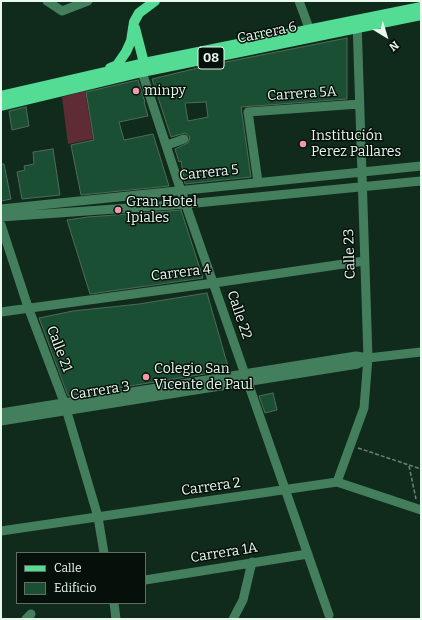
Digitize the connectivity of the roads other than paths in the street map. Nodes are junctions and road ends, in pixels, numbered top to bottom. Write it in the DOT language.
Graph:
graph roads {
  1 [pos="47,1"];
  2 [pos="88,1"];
  3 [pos="155,1"];
  4 [pos="299,1"];
  5 [pos="421,6"];
  6 [pos="421,15"];
  7 [pos="134,22"];
  8 [pos="357,24"];
  9 [pos="311,33"];
  10 [pos="143,67"];
  11 [pos="101,72"];
  12 [pos="1,96"];
  13 [pos="359,104"];
  14 [pos="1,106"];
  15 [pos="184,139"];
  16 [pos="170,144"];
  17 [pos="421,166"];
  18 [pos="362,172"];
  19 [pos="421,181"];
  20 [pos="258,182"];
  21 [pos="362,187"];
  22 [pos="181,190"];
  23 [pos="186,204"];
  24 [pos="1,209"];
  25 [pos="1,217"];
  26 [pos="1,225"];
  27 [pos="364,261"];
  28 [pos="214,283"];
  29 [pos="28,307"];
  30 [pos="1,312"];
  31 [pos="421,352"];
  32 [pos="368,358"];
  33 [pos="246,376"];
  34 [pos="66,406"];
  35 [pos="1,413"];
  36 [pos="1,421"];
  37 [pos="337,482"];
  38 [pos="286,490"];
  39 [pos="419,510"];
  40 [pos="98,517"];
  41 [pos="1,531"];
  42 [pos="104,552"];
  43 [pos="308,554"];
  44 [pos="252,562"];
  45 [pos="146,580"];
  46 [pos="114,604"];
  47 [pos="329,615"];
  48 [pos="116,619"];
  49 [pos="232,619"];
  1 -- 2 [label="street"];
  3 -- 7 [label="main road"];
  4 -- 9 [label="street"];
  5 -- 8 [label="main road, Carrera 6 / 08"];
  6 -- 8 [label="main road, Carrera 6 / 08"];
  7 -- 10 [label="main road, Calle 22"];
  7 -- 11 [label="main road"];
  8 -- 9 [label="main road, Carrera 6 / 08"];
  8 -- 13 [label="street, Calle 23"];
  9 -- 10 [label="main road, Carrera 6 / 08"];
  10 -- 11 [label="main road, Carrera 6 / 08"];
  10 -- 14 [label="main road, Carrera 6 / 08"];
  10 -- 22 [label="street, Calle 22"];
  11 -- 12 [label="main road, Carrera 6 / 08"];
  13 -- 18 [label="street, Calle 23"];
  13 -- 20 [label="street, Carrera 5A"];
  15 -- 16 [label="street"];
  17 -- 18 [label="street, Carrera 5"];
  18 -- 20 [label="street, Carrera 5"];
  18 -- 21 [label="street, Calle 23"];
  19 -- 21 [label="street, Carrera 5"];
  20 -- 22 [label="street, Carrera 5"];
  21 -- 23 [label="street, Carrera 5"];
  21 -- 27 [label="street, Calle 23"];
  22 -- 23 [label="street, Calle 22"];
  22 -- 24 [label="street, Carrera 5"];
  23 -- 25 [label="street, Carrera 5"];
  23 -- 28 [label="street, Calle 22"];
  26 -- 29 [label="street, Calle 21"];
  27 -- 28 [label="street, Carrera 4"];
  27 -- 32 [label="street, Calle 23"];
  28 -- 29 [label="street, Carrera 4"];
  28 -- 33 [label="street, Calle 22"];
  29 -- 30 [label="street, Carrera 4"];
  29 -- 34 [label="street, Calle 21"];
  31 -- 32 [label="street, Carrera 3"];
  32 -- 33 [label="street, Carrera 3"];
  32 -- 37 [label="street, Calle 23"];
  33 -- 34 [label="street, Carrera 3"];
  33 -- 38 [label="street, Calle 22"];
  34 -- 35 [label="street, Carrera 3"];
  34 -- 36 [label="street, Carrera 3"];
  34 -- 40 [label="street, Calle 21"];
  37 -- 38 [label="street, Carrera 2"];
  37 -- 39 [label="street, Carrera 2"];
  38 -- 40 [label="street, Carrera 2"];
  38 -- 43 [label="street, Calle 22"];
  40 -- 41 [label="street, Carrera 2"];
  40 -- 42 [label="street, Calle 21"];
  43 -- 44 [label="street, Carrera 1A"];
  43 -- 47 [label="street, Calle 22"];
  44 -- 45 [label="street, Carrera 1A"];
  44 -- 49 [label="street"];
  46 -- 48 [label="street"];
}
